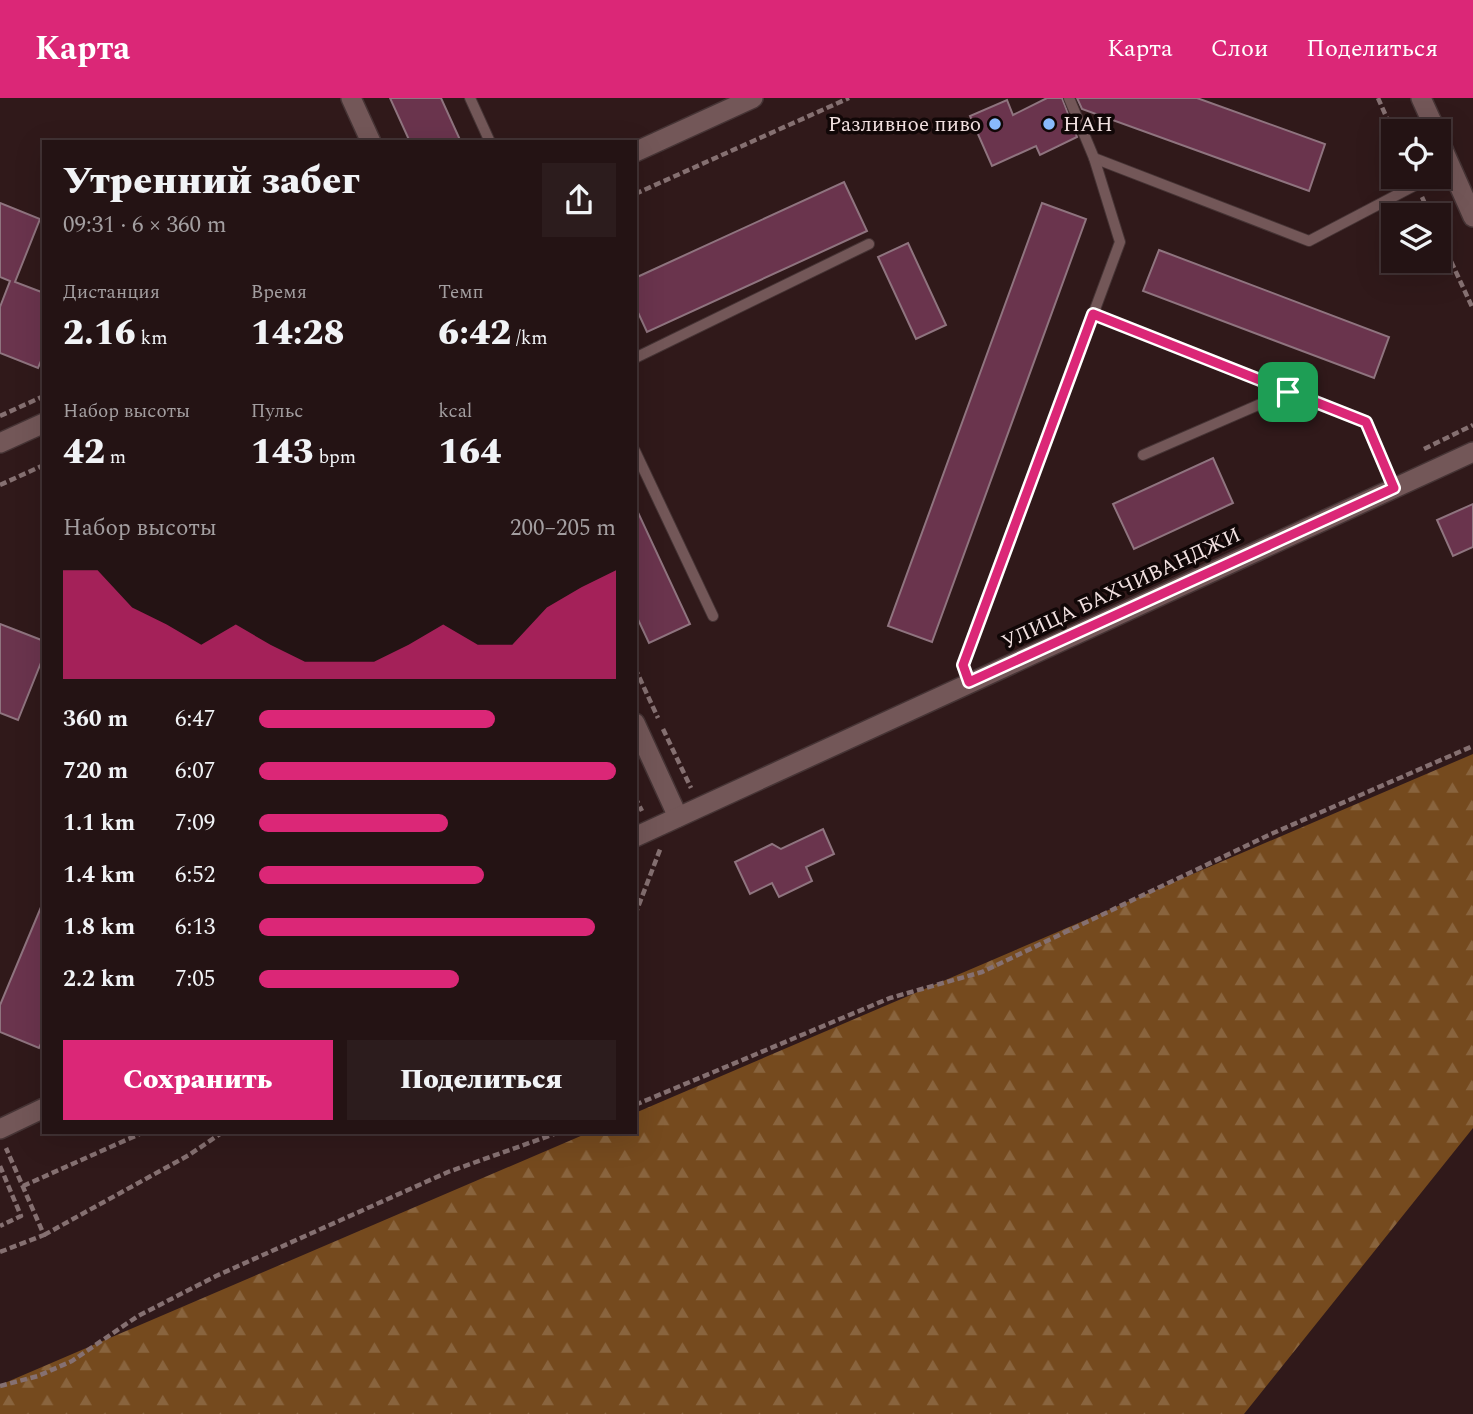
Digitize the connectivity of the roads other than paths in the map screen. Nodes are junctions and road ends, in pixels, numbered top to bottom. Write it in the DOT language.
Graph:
graph roads {
  1 [pos="351,98"];
  2 [pos="470,98"];
  3 [pos="753,98"];
  4 [pos="1069,98"];
  5 [pos="1421,98"];
  6 [pos="1431,119"];
  7 [pos="370,140"];
  8 [pos="489,140"];
  9 [pos="637,151"];
  10 [pos="1094,158"];
  11 [pos="1451,179"];
  12 [pos="1408,189"];
  13 [pos="1473,217"];
  14 [pos="869,244"];
  15 [pos="1093,314"];
  16 [pos="637,358"];
  17 [pos="1288,392"];
  18 [pos="42,424"];
  19 [pos="0,443"];
  20 [pos="1473,452"];
  21 [pos="637,455"];
  22 [pos="1143,455"];
  23 [pos="1394,488"];
  24 [pos="713,616"];
  25 [pos="969,682"];
  26 [pos="637,728"];
  27 [pos="675,819"];
  28 [pos="637,836"];
  29 [pos="42,1109"];
  30 [pos="2,1137"];
  1 -- 7 [label="street"];
  2 -- 8 [label="lane"];
  3 -- 9 [label="street"];
  4 -- 10 [label="lane"];
  5 -- 6 [label="street"];
  10 -- 12 [label="lane"];
  10 -- 15 [label="lane"];
  11 -- 13 [label="street"];
  14 -- 16 [label="lane"];
  15 -- 17 [label="lane"];
  15 -- 25 [label="lane"];
  17 -- 22 [label="lane"];
  17 -- 23 [label="lane"];
  18 -- 19 [label="street"];
  20 -- 23 [label="street, УЛИЦА БАХЧИВАНДЖИ"];
  21 -- 24 [label="lane"];
  23 -- 25 [label="street, УЛИЦА БАХЧИВАНДЖИ"];
  25 -- 27 [label="street, УЛИЦА БАХЧИВАНДЖИ"];
  26 -- 27 [label="street"];
  27 -- 28 [label="street, УЛИЦА БАХЧИВАНДЖИ"];
  29 -- 30 [label="street"];
}
